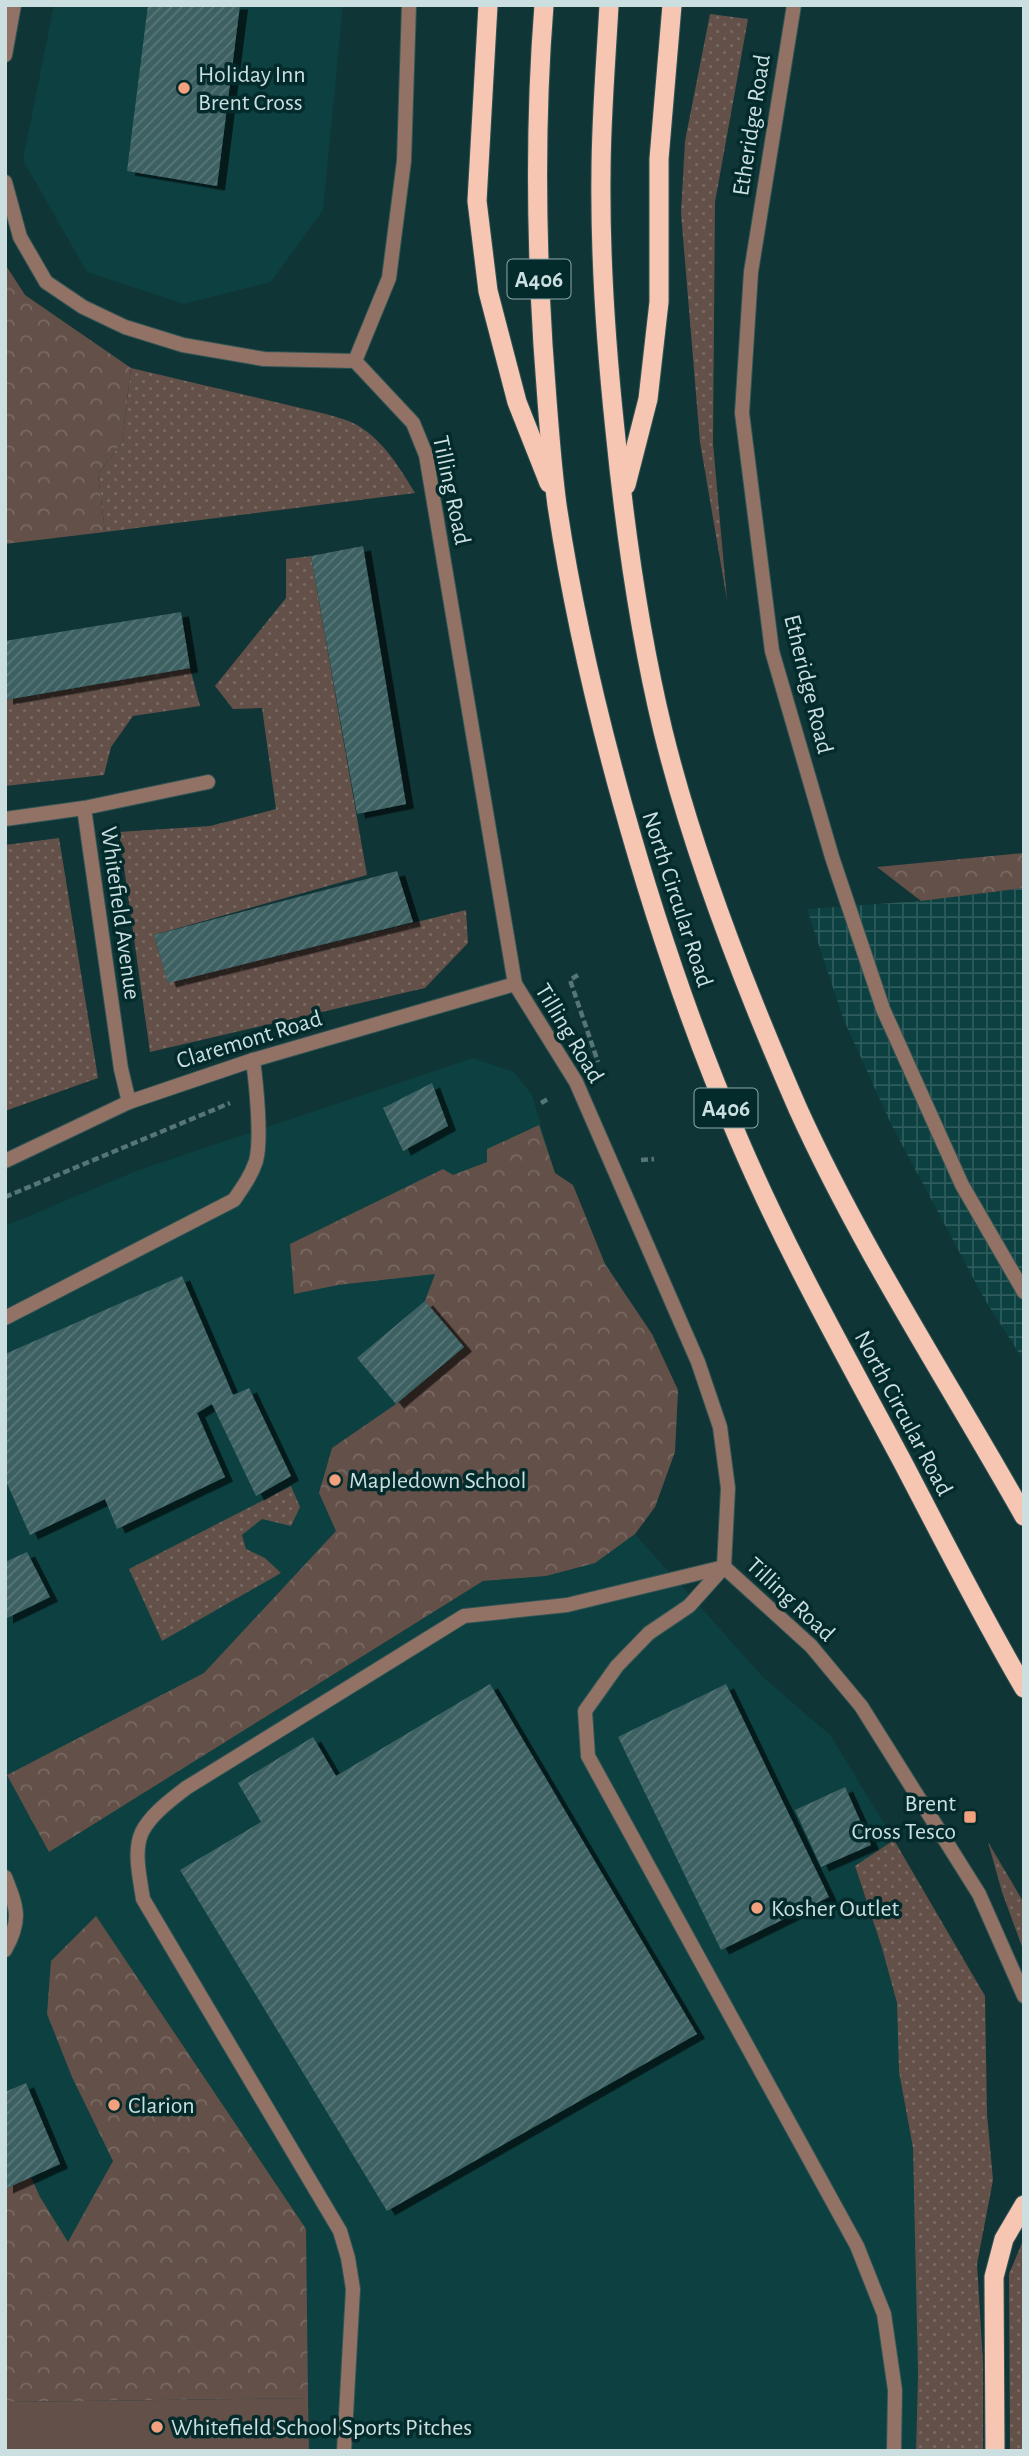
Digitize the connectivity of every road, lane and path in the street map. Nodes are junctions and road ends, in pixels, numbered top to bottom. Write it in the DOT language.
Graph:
graph roads {
  1 [pos="14,5"];
  2 [pos="409,5"];
  3 [pos="488,5"];
  4 [pos="544,5"];
  5 [pos="609,5"];
  6 [pos="672,5"];
  7 [pos="794,5"];
  8 [pos="5,55"];
  9 [pos="5,182"];
  10 [pos="355,361"];
  11 [pos="622,499"];
  12 [pos="557,504"];
  13 [pos="208,782"];
  14 [pos="84,808"];
  15 [pos="5,819"];
  16 [pos="578,975"];
  17 [pos="514,984"];
  18 [pos="253,1059"];
  19 [pos="602,1072"];
  20 [pos="257,1094"];
  21 [pos="548,1099"];
  22 [pos="129,1102"];
  23 [pos="541,1103"];
  24 [pos="636,1148"];
  25 [pos="653,1159"];
  26 [pos="5,1161"];
  27 [pos="5,1197"];
  28 [pos="1024,1292"];
  29 [pos="5,1318"];
  30 [pos="1024,1516"];
  31 [pos="724,1567"];
  32 [pos="1012,1667"];
  33 [pos="1024,1688"];
  34 [pos="1024,1704"];
  35 [pos="5,1877"];
  36 [pos="5,1950"];
  37 [pos="1024,1996"];
  38 [pos="1024,2205"];
  39 [pos="344,2451"];
  40 [pos="894,2451"];
  41 [pos="995,2451"];
  1 -- 8 [label="street"];
  2 -- 10 [label="street"];
  3 -- 12 [label="highway, A406"];
  4 -- 12 [label="highway, North Circular Road / A406"];
  5 -- 11 [label="highway, North Circular Road / A406"];
  6 -- 11 [label="highway, A406"];
  7 -- 28 [label="street, Etheridge Road"];
  9 -- 10 [label="street"];
  10 -- 17 [label="street, Tilling Road"];
  11 -- 30 [label="highway, North Circular Road / A406"];
  12 -- 32 [label="highway, North Circular Road / A406"];
  13 -- 14 [label="street"];
  14 -- 15 [label="street, Whitefield Avenue"];
  14 -- 22 [label="street, Whitefield Avenue"];
  16 -- 19 [label="path"];
  17 -- 18 [label="street, Claremont Road"];
  17 -- 31 [label="street, Tilling Road"];
  18 -- 20 [label="street"];
  18 -- 22 [label="street, Claremont Road"];
  20 -- 27 [label="path"];
  20 -- 29 [label="street"];
  21 -- 23 [label="path"];
  22 -- 26 [label="street, Claremont Road"];
  24 -- 25 [label="path"];
  31 -- 37 [label="street, Tilling Road"];
  31 -- 39 [label="street"];
  31 -- 40 [label="street"];
  32 -- 33 [label="highway, North Circular Road / A406"];
  32 -- 34 [label="highway, A406"];
  35 -- 36 [label="street"];
  38 -- 41 [label="highway"];
}
